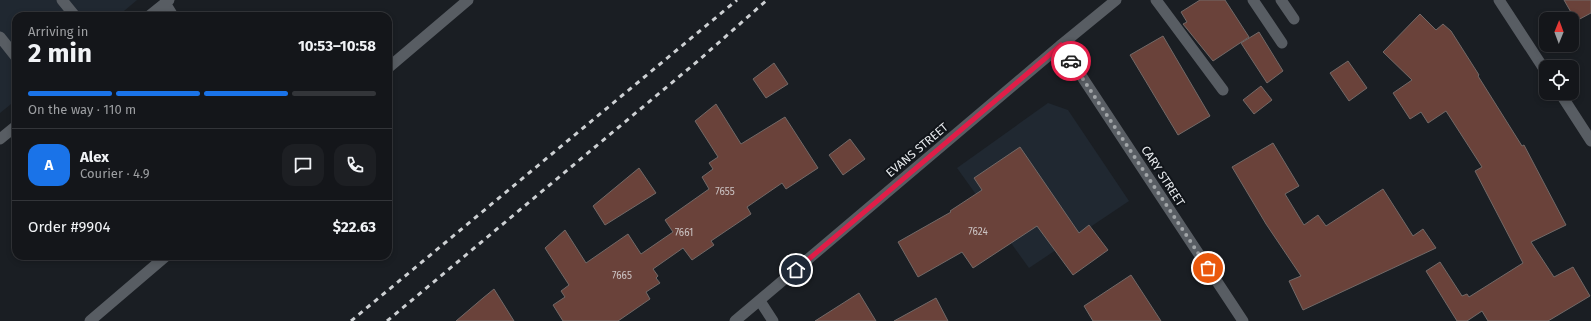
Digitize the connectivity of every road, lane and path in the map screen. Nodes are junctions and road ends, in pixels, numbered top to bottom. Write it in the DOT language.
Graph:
graph roads {
  1 [pos="62,0"];
  2 [pos="468,0"];
  3 [pos="1116,0"];
  4 [pos="1156,0"];
  5 [pos="1253,0"];
  6 [pos="1281,0"];
  7 [pos="1499,0"];
  8 [pos="167,2"];
  9 [pos="72,12"];
  10 [pos="154,12"];
  11 [pos="171,12"];
  12 [pos="1294,19"];
  13 [pos="0,37"];
  14 [pos="1282,43"];
  15 [pos="1061,45"];
  16 [pos="12,52"];
  17 [pos="1539,61"];
  18 [pos="392,65"];
  19 [pos="1224,90"];
  20 [pos="1565,100"];
  21 [pos="12,129"];
  22 [pos="0,139"];
  23 [pos="1591,141"];
  24 [pos="161,260"];
  25 [pos="760,301"];
  26 [pos="90,321"];
  27 [pos="735,321"];
  28 [pos="773,321"];
  29 [pos="1243,321"];
  1 -- 9 [label="street"];
  2 -- 18 [label="street"];
  3 -- 15 [label="street, EVANS STREET"];
  4 -- 19 [label="street"];
  5 -- 14 [label="street"];
  6 -- 12 [label="street"];
  7 -- 17 [label="street"];
  8 -- 10 [label="street"];
  8 -- 11 [label="street"];
  13 -- 16 [label="street"];
  15 -- 25 [label="street, EVANS STREET"];
  15 -- 29 [label="street, CARY STREET"];
  20 -- 23 [label="street"];
  21 -- 22 [label="street"];
  24 -- 26 [label="street"];
  25 -- 27 [label="street, EVANS STREET"];
  25 -- 28 [label="street"];
}
